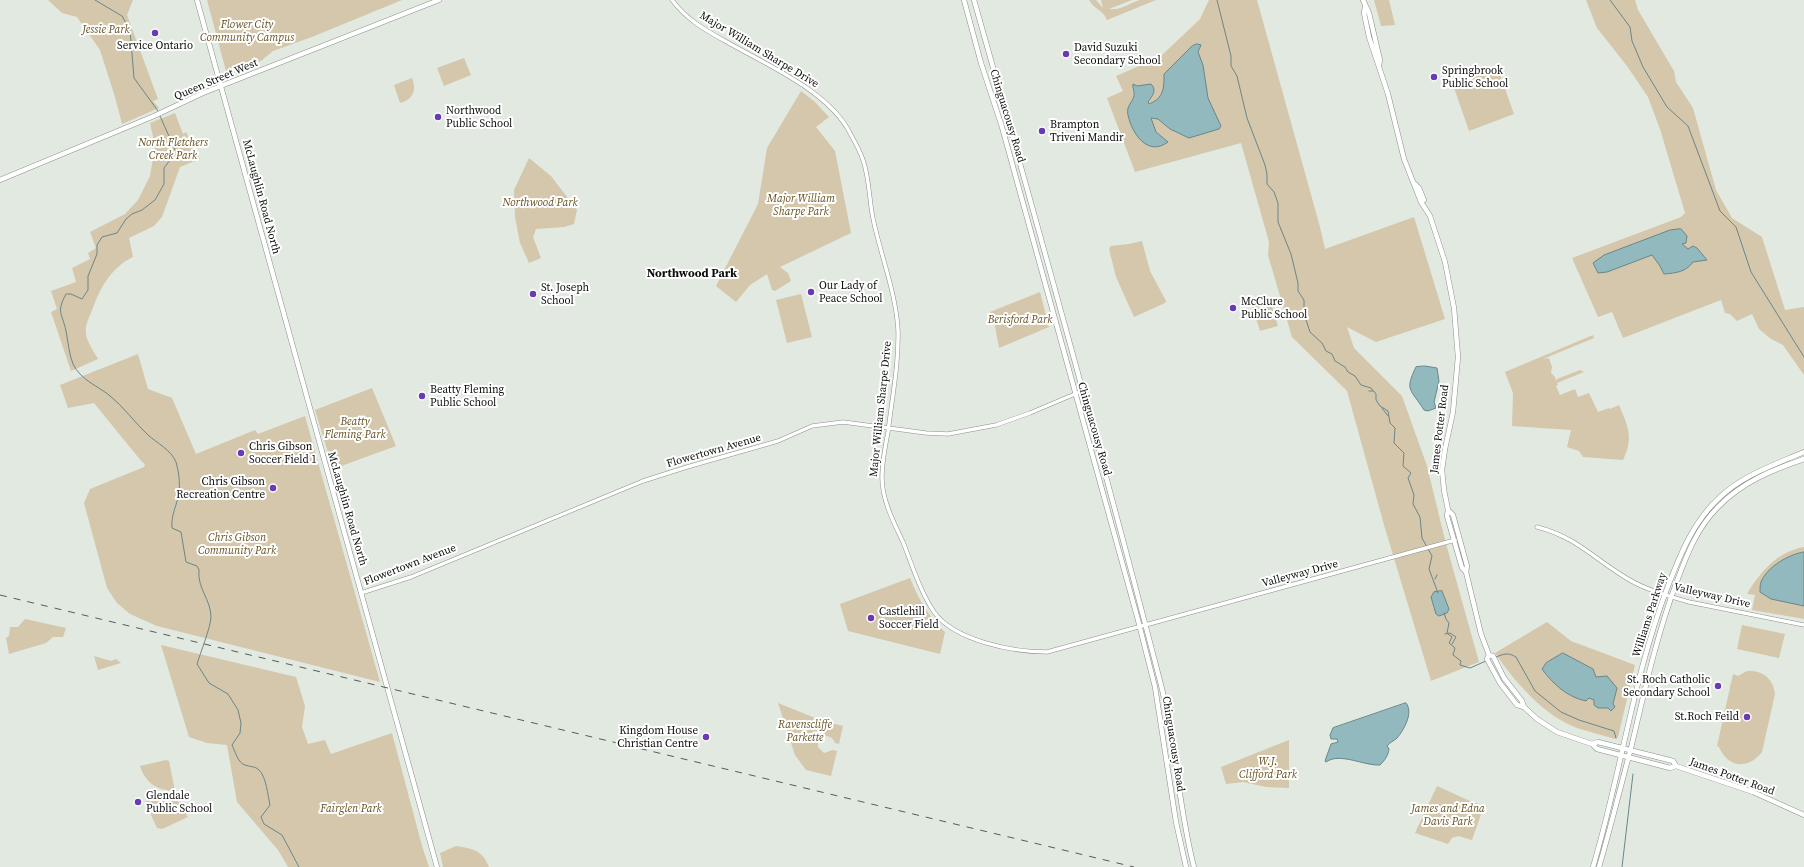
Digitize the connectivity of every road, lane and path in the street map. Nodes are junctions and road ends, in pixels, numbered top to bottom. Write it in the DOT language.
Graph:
graph roads {
  1 [pos="197,0"];
  2 [pos="439,0"];
  3 [pos="672,0"];
  4 [pos="964,0"];
  5 [pos="974,0"];
  6 [pos="1363,0"];
  7 [pos="220,87"];
  8 [pos="0,180"];
  9 [pos="1082,391"];
  10 [pos="1075,394"];
  11 [pos="888,428"];
  12 [pos="1804,452"];
  13 [pos="1804,459"];
  14 [pos="1448,510"];
  15 [pos="1537,527"];
  16 [pos="1460,539"];
  17 [pos="1454,540"];
  18 [pos="1466,572"];
  19 [pos="361,593"];
  20 [pos="1665,594"];
  21 [pos="1671,596"];
  22 [pos="1142,625"];
  23 [pos="1804,625"];
  24 [pos="1489,655"];
  25 [pos="1524,707"];
  26 [pos="1592,744"];
  27 [pos="1622,748"];
  28 [pos="1630,749"];
  29 [pos="1621,754"];
  30 [pos="1629,757"];
  31 [pos="1676,766"];
  32 [pos="1804,815"];
  33 [pos="1186,866"];
  34 [pos="437,867"];
  35 [pos="1194,867"];
  36 [pos="1593,867"];
  37 [pos="1599,867"];
  1 -- 7 [label="main road, McLaughlin Road North"];
  2 -- 7 [label="main road, Queen Street West"];
  3 -- 11 [label="street, Major William Sharpe Drive"];
  4 -- 10 [label="main road, Chinguacousy Road"];
  5 -- 9 [label="main road, Chinguacousy Road"];
  6 -- 14 [label="main road, James Potter Road"];
  7 -- 8 [label="main road, Queen Street West"];
  7 -- 19 [label="main road, McLaughlin Road North"];
  9 -- 10 [label="street, Flowertown Avenue"];
  9 -- 22 [label="main road, Chinguacousy Road"];
  10 -- 11 [label="street, Flowertown Avenue"];
  10 -- 22 [label="main road, Chinguacousy Road"];
  11 -- 19 [label="street, Flowertown Avenue"];
  11 -- 22 [label="street, Major William Sharpe Drive"];
  12 -- 20 [label="main road, Williams Parkway"];
  13 -- 21 [label="main road, Williams Parkway"];
  14 -- 16 [label="main road, James Potter Road"];
  14 -- 17 [label="main road, James Potter Road"];
  15 -- 20 [label="street, Valleyway Drive"];
  16 -- 17 [label="street, Valleyway Drive"];
  16 -- 18 [label="main road, James Potter Road"];
  17 -- 18 [label="main road, James Potter Road"];
  17 -- 22 [label="street, Valleyway Drive"];
  18 -- 24 [label="main road, James Potter Road"];
  19 -- 34 [label="main road, McLaughlin Road North"];
  20 -- 21 [label="street, Valleyway Drive"];
  20 -- 27 [label="main road, Williams Parkway"];
  21 -- 23 [label="street, Valleyway Drive"];
  21 -- 28 [label="main road, Williams Parkway"];
  22 -- 33 [label="main road, Chinguacousy Road"];
  22 -- 35 [label="main road, Chinguacousy Road"];
  24 -- 25 [label="main road, James Potter Road"];
  24 -- 25 [label="main road, James Potter Road"];
  25 -- 26 [label="main road, James Potter Road"];
  26 -- 27 [label="main road, James Potter Road"];
  26 -- 29 [label="main road, James Potter Road"];
  27 -- 28 [label="main road, James Potter Road"];
  27 -- 29 [label="main road, Williams Parkway"];
  28 -- 30 [label="main road, Williams Parkway"];
  28 -- 31 [label="main road, James Potter Road"];
  29 -- 30 [label="main road, James Potter Road"];
  29 -- 36 [label="main road, Williams Parkway"];
  30 -- 31 [label="main road, James Potter Road"];
  30 -- 37 [label="main road, Williams Parkway"];
  31 -- 32 [label="main road, James Potter Road"];
}
